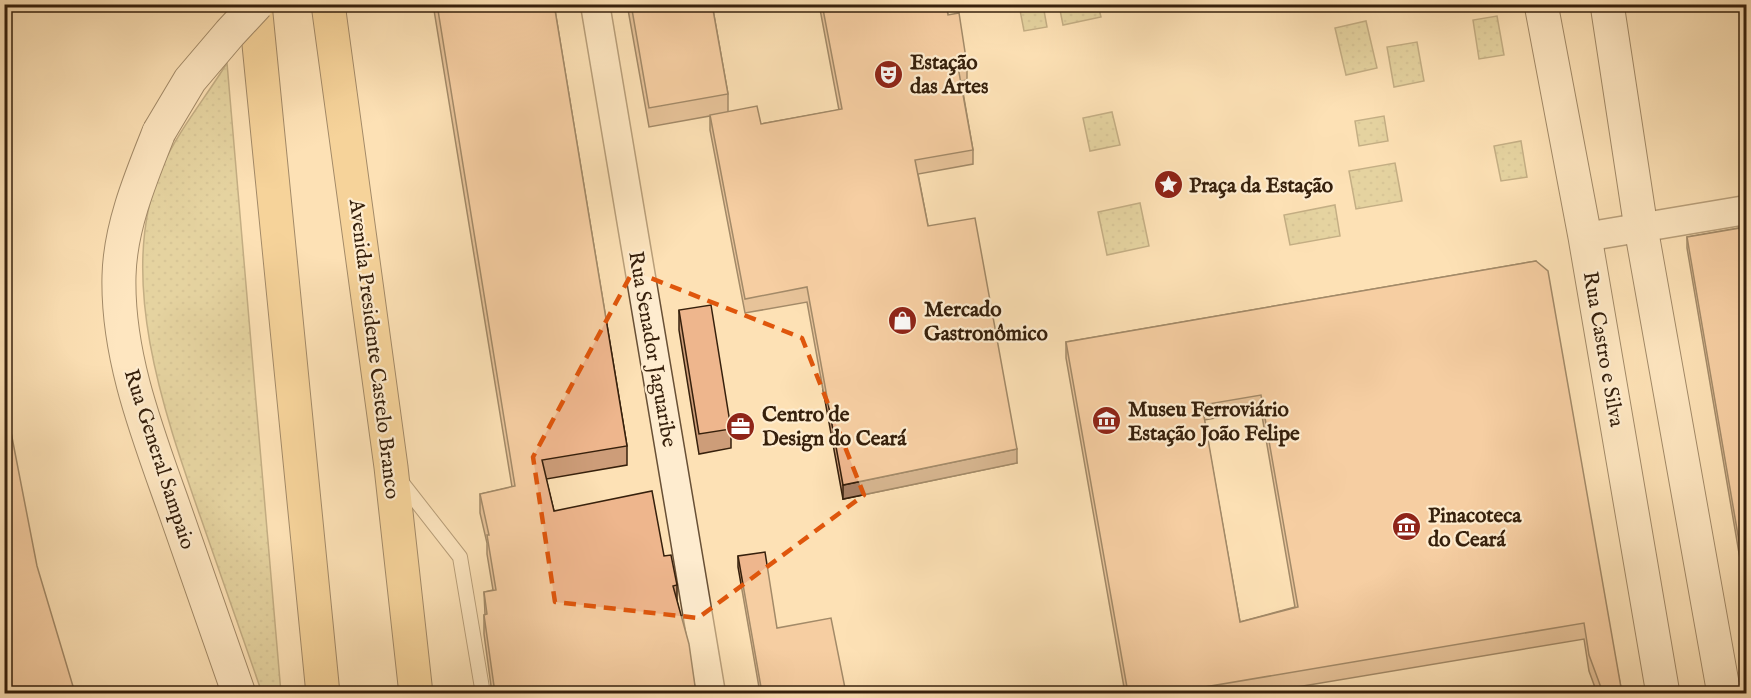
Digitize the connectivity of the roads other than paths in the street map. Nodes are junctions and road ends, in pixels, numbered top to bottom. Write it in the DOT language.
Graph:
graph roads {
  1 [pos="256,4"];
  2 [pos="328,4"];
  3 [pos="595,4"];
  4 [pos="1541,4"];
  5 [pos="1607,4"];
  6 [pos="1746,210"];
  7 [pos="1641,228"];
  8 [pos="1585,237"];
  9 [pos="391,467"];
  10 [pos="239,693"];
  11 [pos="323,693"];
  12 [pos="416,693"];
  13 [pos="483,693"];
  14 [pos="711,693"];
  15 [pos="1663,693"];
  16 [pos="1724,693"];
  1 -- 10 [label="street, Rua General Sampaio, bridge"];
  1 -- 11 [label="main road"];
  2 -- 9 [label="main road, Avenida Presidente Castelo Branco"];
  3 -- 14 [label="street, Rua Senador Jaguaribe"];
  4 -- 8 [label="street, Rua Castro e Silva"];
  5 -- 7 [label="street"];
  6 -- 7 [label="street"];
  7 -- 8 [label="street"];
  7 -- 16 [label="street"];
  8 -- 15 [label="street, Rua Castro e Silva"];
  9 -- 12 [label="main road, Avenida Presidente Castelo Branco"];
  9 -- 13 [label="lane"];
}
